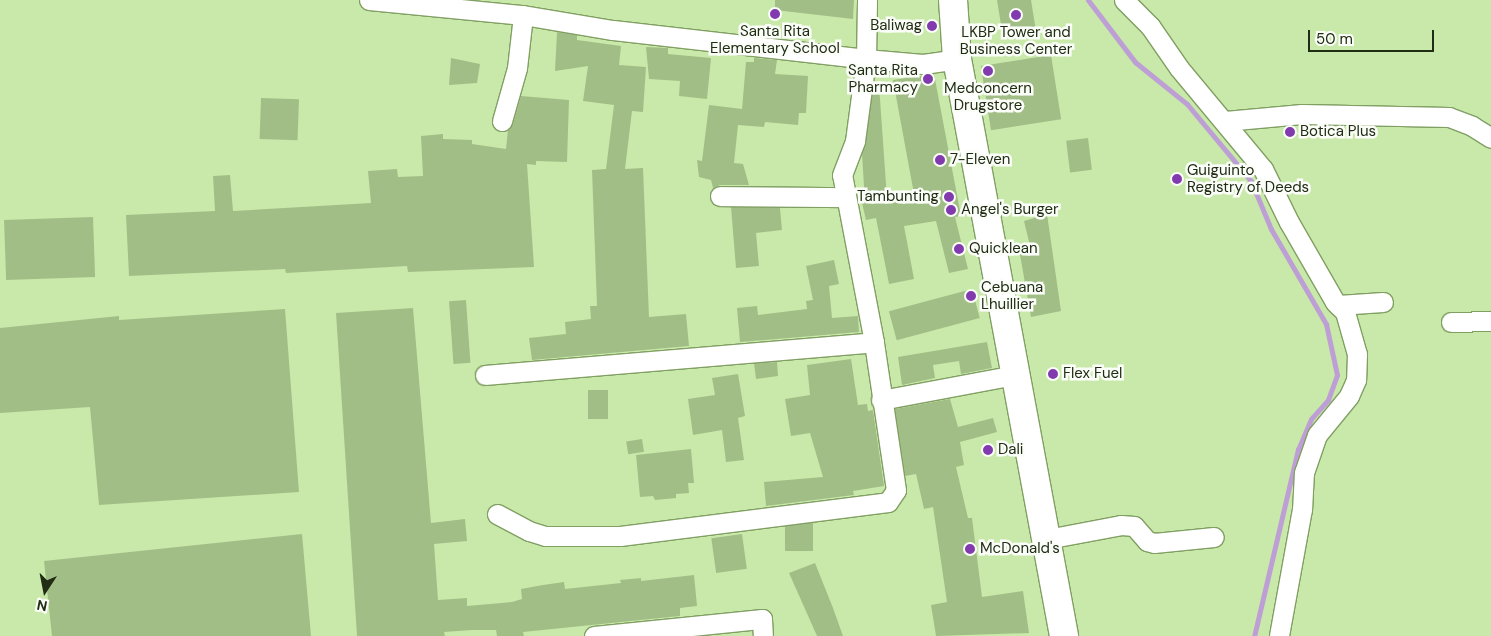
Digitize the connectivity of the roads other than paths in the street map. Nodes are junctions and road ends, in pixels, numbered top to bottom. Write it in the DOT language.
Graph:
graph roads {
  1 [pos="369,0"];
  2 [pos="867,0"];
  3 [pos="953,0"];
  4 [pos="1124,0"];
  5 [pos="444,4"];
  6 [pos="523,15"];
  7 [pos="866,59"];
  8 [pos="957,59"];
  9 [pos="502,121"];
  10 [pos="1225,121"];
  11 [pos="1491,138"];
  12 [pos="720,196"];
  13 [pos="846,198"];
  14 [pos="1384,302"];
  15 [pos="1338,305"];
  16 [pos="1491,321"];
  17 [pos="1451,322"];
  18 [pos="874,342"];
  19 [pos="485,375"];
  20 [pos="1015,376"];
  21 [pos="881,400"];
  22 [pos="497,514"];
  23 [pos="1214,537"];
  24 [pos="1047,540"];
  25 [pos="594,636"];
  26 [pos="763,636"];
  27 [pos="1064,636"];
  28 [pos="1279,636"];
  1 -- 5 [label="street"];
  2 -- 7 [label="street"];
  3 -- 8 [label="highway"];
  4 -- 10 [label="street"];
  5 -- 6 [label="street"];
  6 -- 7 [label="street"];
  6 -- 9 [label="street"];
  7 -- 8 [label="street"];
  7 -- 13 [label="street"];
  8 -- 20 [label="highway"];
  10 -- 11 [label="street"];
  10 -- 15 [label="street"];
  12 -- 13 [label="street"];
  13 -- 18 [label="street"];
  14 -- 15 [label="street"];
  15 -- 28 [label="street"];
  16 -- 17 [label="street"];
  18 -- 19 [label="street"];
  18 -- 21 [label="street"];
  20 -- 21 [label="street"];
  20 -- 24 [label="highway"];
  21 -- 22 [label="street"];
  23 -- 24 [label="street"];
  24 -- 27 [label="highway"];
  25 -- 26 [label="street"];
}
